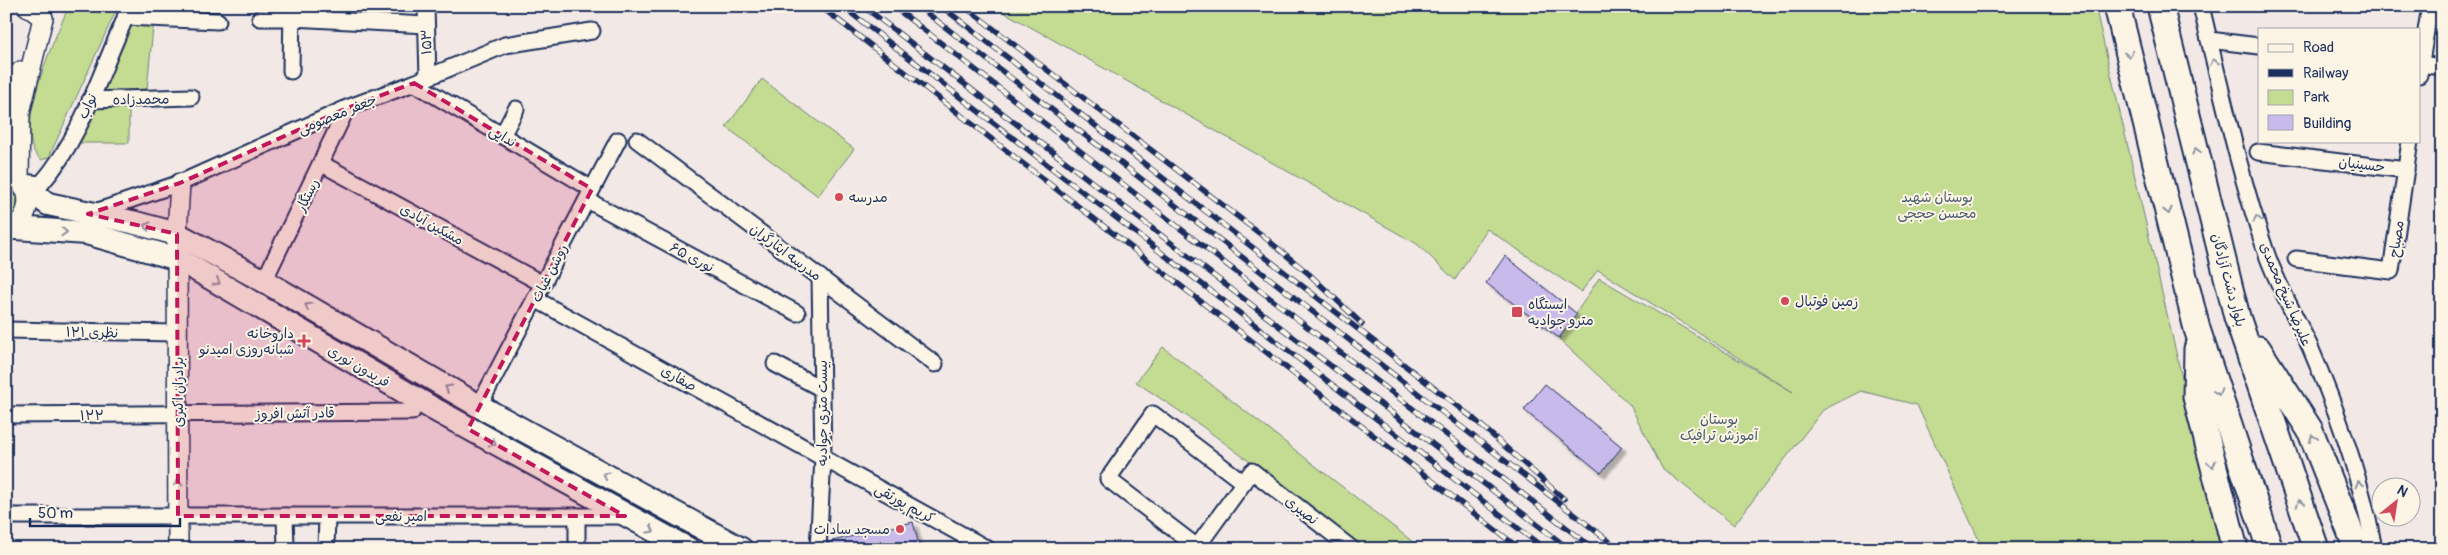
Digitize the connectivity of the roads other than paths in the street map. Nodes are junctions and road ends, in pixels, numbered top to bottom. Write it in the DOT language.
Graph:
graph roads {
  1 [pos="27,6"];
  2 [pos="426,6"];
  3 [pos="2118,6"];
  4 [pos="2160,6"];
  5 [pos="2201,6"];
  6 [pos="2430,6"];
  7 [pos="46,12"];
  8 [pos="128,12"];
  9 [pos="292,12"];
  10 [pos="260,18"];
  11 [pos="218,21"];
  12 [pos="426,25"];
  13 [pos="592,31"];
  14 [pos="2209,40"];
  15 [pos="2258,46"];
  16 [pos="2442,67"];
  17 [pos="2420,68"];
  18 [pos="291,71"];
  19 [pos="421,80"];
  20 [pos="191,98"];
  21 [pos="90,100"];
  22 [pos="6,104"];
  23 [pos="347,108"];
  24 [pos="516,108"];
  25 [pos="502,136"];
  26 [pos="618,140"];
  27 [pos="637,140"];
  28 [pos="2410,142"];
  29 [pos="2258,152"];
  30 [pos="322,164"];
  31 [pos="2406,170"];
  32 [pos="18,179"];
  33 [pos="180,183"];
  34 [pos="590,194"];
  35 [pos="88,214"];
  36 [pos="9,232"];
  37 [pos="177,234"];
  38 [pos="178,259"];
  39 [pos="2296,259"];
  40 [pos="820,277"];
  41 [pos="264,281"];
  42 [pos="543,284"];
  43 [pos="535,299"];
  44 [pos="252,303"];
  45 [pos="797,313"];
  46 [pos="2237,317"];
  47 [pos="2197,329"];
  48 [pos="6,330"];
  49 [pos="178,333"];
  50 [pos="775,364"];
  51 [pos="935,364"];
  52 [pos="822,389"];
  53 [pos="479,406"];
  54 [pos="412,412"];
  55 [pos="178,414"];
  56 [pos="6,415"];
  57 [pos="468,428"];
  58 [pos="823,458"];
  59 [pos="1248,477"];
  60 [pos="6,516"];
  61 [pos="178,516"];
  62 [pos="285,516"];
  63 [pos="327,516"];
  64 [pos="577,516"];
  65 [pos="625,516"];
  66 [pos="178,549"];
  67 [pos="286,549"];
  68 [pos="326,549"];
  69 [pos="577,549"];
  70 [pos="688,549"];
  71 [pos="741,549"];
  72 [pos="818,549"];
  73 [pos="988,549"];
  74 [pos="1352,549"];
  75 [pos="2235,549"];
  76 [pos="2270,549"];
  77 [pos="2316,549"];
  78 [pos="2357,549"];
  79 [pos="2374,549"];
  1 -- 7 [label="street"];
  2 -- 12 [label="street, ۱۵۳"];
  3 -- 47 [label="main road, one-way"];
  46 -- 4 [label="main road, بلوار دشت آزادگان, one-way"];
  5 -- 14 [label="street, علیرضا شیخ محمدی"];
  6 -- 17 [label="street"];
  7 -- 22 [label="street"];
  7 -- 32 [label="street"];
  8 -- 11 [label="street"];
  8 -- 21 [label="street, نواب"];
  9 -- 10 [label="street"];
  9 -- 12 [label="street"];
  9 -- 18 [label="street"];
  12 -- 19 [label="street, ۱۵۳"];
  13 -- 19 [label="street, جعفر معصومی"];
  14 -- 15 [label="street"];
  79 -- 14 [label="street, علیرضا شیخ محمدی, one-way"];
  16 -- 17 [label="street"];
  19 -- 23 [label="street, جعفر معصومی"];
  19 -- 25 [label="street, ندایی"];
  20 -- 21 [label="street, محمدزاده"];
  21 -- 32 [label="street, نواب"];
  23 -- 30 [label="street, رستگار"];
  23 -- 33 [label="street, جعفر معصومی"];
  24 -- 25 [label="street"];
  25 -- 34 [label="street, ندایی"];
  26 -- 34 [label="street, روشن غیاث"];
  27 -- 40 [label="street, مدرسه ایثارگران"];
  28 -- 31 [label="street, مصباح"];
  29 -- 31 [label="street, حسینیان"];
  30 -- 41 [label="street, رستگار"];
  30 -- 42 [label="street, مشکین آبادی"];
  31 -- 39 [label="street, مصباح"];
  32 -- 35 [label="main road, فریدون نوری"];
  32 -- 36 [label="street"];
  33 -- 35 [label="street, جعفر معصومی"];
  33 -- 37 [label="street, برادران اکبری"];
  34 -- 42 [label="street, روشن غیاث"];
  34 -- 45 [label="street, نوری ۶۵"];
  37 -- 35 [label="main road, فریدون نوری, one-way"];
  36 -- 38 [label="main road, فریدون نوری, one-way"];
  37 -- 38 [label="street, برادران اکبری"];
  37 -- 41 [label="main road, فریدون نوری"];
  38 -- 44 [label="main road, فریدون نوری, one-way"];
  38 -- 49 [label="street, برادران اکبری"];
  40 -- 51 [label="street, مدرسه ایثارگران"];
  40 -- 52 [label="street, بیست متری جوادیه"];
  41 -- 44 [label="main road"];
  53 -- 41 [label="main road, فریدون نوری, one-way"];
  42 -- 43 [label="street, روشن غیاث"];
  43 -- 53 [label="street, روشن غیاث"];
  43 -- 58 [label="street, صفاری"];
  44 -- 57 [label="main road, فریدون نوری"];
  77 -- 46 [label="main road, بلوار دشت آزادگان, one-way"];
  78 -- 46 [label="main road, one-way"];
  47 -- 75 [label="main road, one-way"];
  47 -- 76 [label="main road, one-way"];
  48 -- 49 [label="street, نظری ۱۲۱"];
  49 -- 55 [label="street, برادران اکبری"];
  50 -- 52 [label="street"];
  52 -- 58 [label="street, بیست متری جوادیه"];
  53 -- 57 [label="main road"];
  71 -- 53 [label="main road, فریدون نوری, one-way"];
  54 -- 55 [label="street, قادر آتش افروز"];
  55 -- 56 [label="street, ۱۲۲"];
  61 -- 55 [label="street, برادران اکبری, one-way"];
  57 -- 65 [label="main road, فریدون نوری, one-way"];
  58 -- 72 [label="street, بیست متری جوادیه"];
  58 -- 73 [label="street, کریم پورتقی"];
  59 -- 59 [label="street, نصیری"];
  59 -- 74 [label="street, نصیری"];
  60 -- 61 [label="street, امیر نفعی"];
  61 -- 62 [label="street, امیر نفعی"];
  61 -- 66 [label="street, برادران اکبری"];
  62 -- 63 [label="street, امیر نفعی"];
  62 -- 67 [label="street"];
  63 -- 64 [label="street, امیر نفعی"];
  63 -- 68 [label="street"];
  64 -- 65 [label="street, امیر نفعی"];
  64 -- 69 [label="street"];
  65 -- 70 [label="main road, فریدون نوری, one-way"];
}
